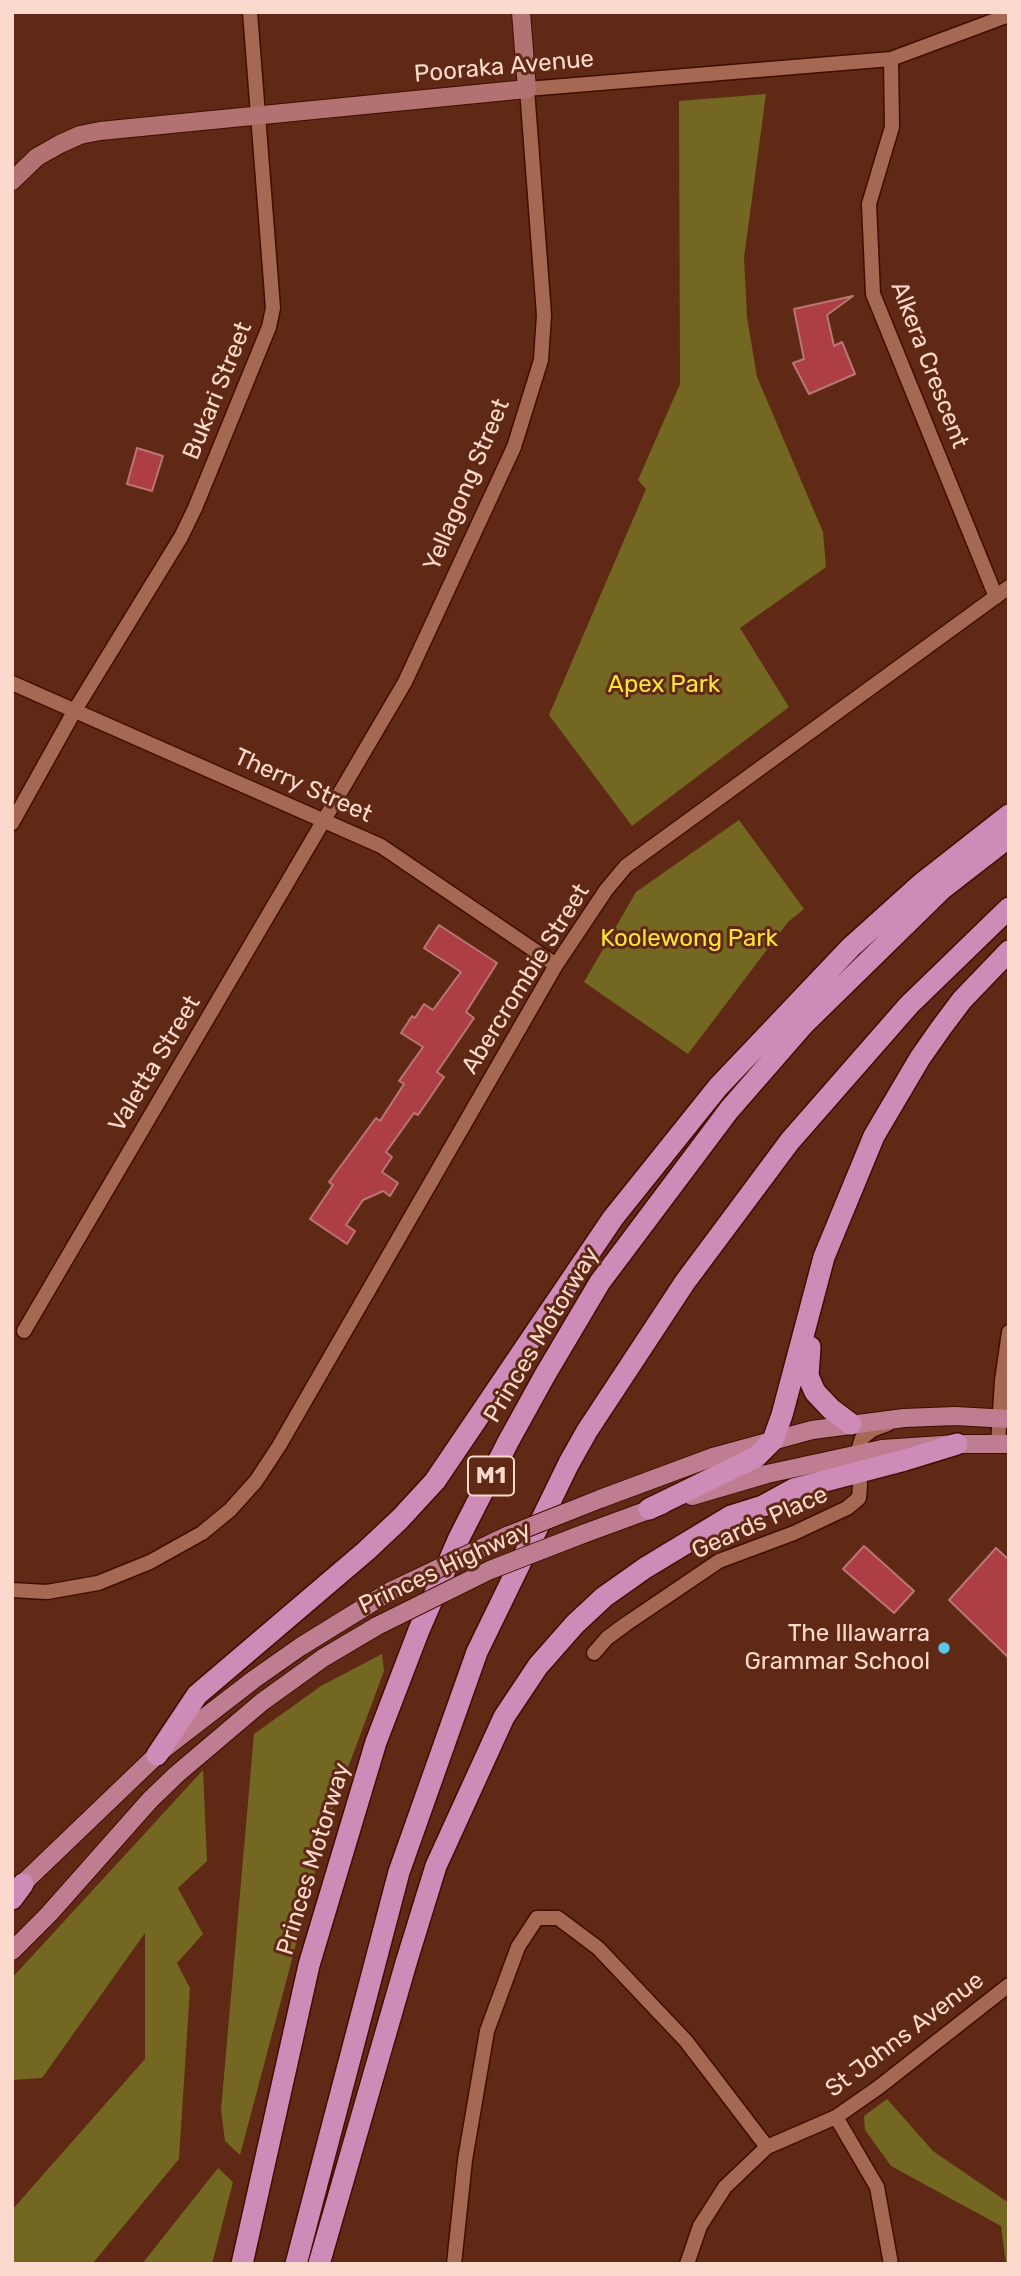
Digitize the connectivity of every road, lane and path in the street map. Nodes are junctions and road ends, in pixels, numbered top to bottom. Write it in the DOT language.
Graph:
graph roads {
  1 [pos="250,12"];
  2 [pos="521,12"];
  3 [pos="1009,15"];
  4 [pos="891,59"];
  5 [pos="527,89"];
  6 [pos="258,115"];
  7 [pos="12,181"];
  8 [pos="1009,587"];
  9 [pos="996,597"];
  10 [pos="12,683"];
  11 [pos="75,710"];
  12 [pos="1009,815"];
  13 [pos="325,821"];
  14 [pos="12,823"];
  15 [pos="1009,837"];
  16 [pos="1009,908"];
  17 [pos="1009,951"];
  18 [pos="556,965"];
  19 [pos="849,1196"];
  20 [pos="24,1331"];
  21 [pos="1009,1332"];
  22 [pos="904,1418"];
  23 [pos="1003,1419"];
  24 [pos="851,1424"];
  25 [pos="773,1440"];
  26 [pos="957,1444"];
  27 [pos="1003,1444"];
  28 [pos="858,1463"];
  29 [pos="649,1509"];
  30 [pos="12,1590"];
  31 [pos="594,1653"];
  32 [pos="157,1755"];
  33 [pos="16,1892"];
  34 [pos="12,1951"];
  35 [pos="1009,1984"];
  36 [pos="836,2117"];
  37 [pos="767,2147"];
  38 [pos="242,2264"];
  39 [pos="296,2264"];
  40 [pos="319,2264"];
  41 [pos="454,2264"];
  42 [pos="687,2264"];
  43 [pos="891,2264"];
  1 -- 6 [label="street, Bukari Street"];
  2 -- 5 [label="street, Yellagong Street"];
  3 -- 4 [label="street, Pooraka Avenue"];
  4 -- 5 [label="street, Pooraka Avenue"];
  4 -- 9 [label="street, Alkera Crescent"];
  5 -- 6 [label="street, Pooraka Avenue"];
  5 -- 13 [label="street, Yellagong Street"];
  6 -- 7 [label="street, Pooraka Avenue"];
  6 -- 11 [label="street, Bukari Street"];
  8 -- 9 [label="street, Abercrombie Street"];
  9 -- 18 [label="street, Abercrombie Street"];
  10 -- 11 [label="street, Therry Street"];
  11 -- 13 [label="street, Therry Street"];
  11 -- 14 [label="street, Bukari Street"];
  12 -- 32 [label="highway"];
  13 -- 18 [label="street, Therry Street"];
  13 -- 20 [label="street, Valetta Street"];
  15 -- 38 [label="highway, Princes Motorway / M1"];
  16 -- 39 [label="highway, M1"];
  17 -- 19 [label="highway"];
  18 -- 30 [label="street, Abercrombie Street"];
  19 -- 24 [label="highway"];
  19 -- 25 [label="highway"];
  21 -- 23 [label="street"];
  22 -- 23 [label="main road, Princes Highway"];
  22 -- 24 [label="main road, Princes Highway"];
  22 -- 28 [label="street, Geards Place"];
  23 -- 27 [label="street"];
  24 -- 25 [label="main road, Princes Highway"];
  25 -- 29 [label="highway"];
  25 -- 32 [label="main road, Princes Highway, bridge"];
  26 -- 27 [label="main road"];
  26 -- 28 [label="highway"];
  28 -- 29 [label="main road, Princes Highway"];
  28 -- 31 [label="street, Geards Place"];
  28 -- 40 [label="highway"];
  29 -- 34 [label="main road, Princes Highway, bridge"];
  32 -- 33 [label="main road, Princes Highway"];
  35 -- 36 [label="street, St Johns Avenue"];
  36 -- 37 [label="street, St Johns Avenue"];
  36 -- 43 [label="street"];
  37 -- 41 [label="street"];
  37 -- 42 [label="street, St Johns Avenue"];
}
